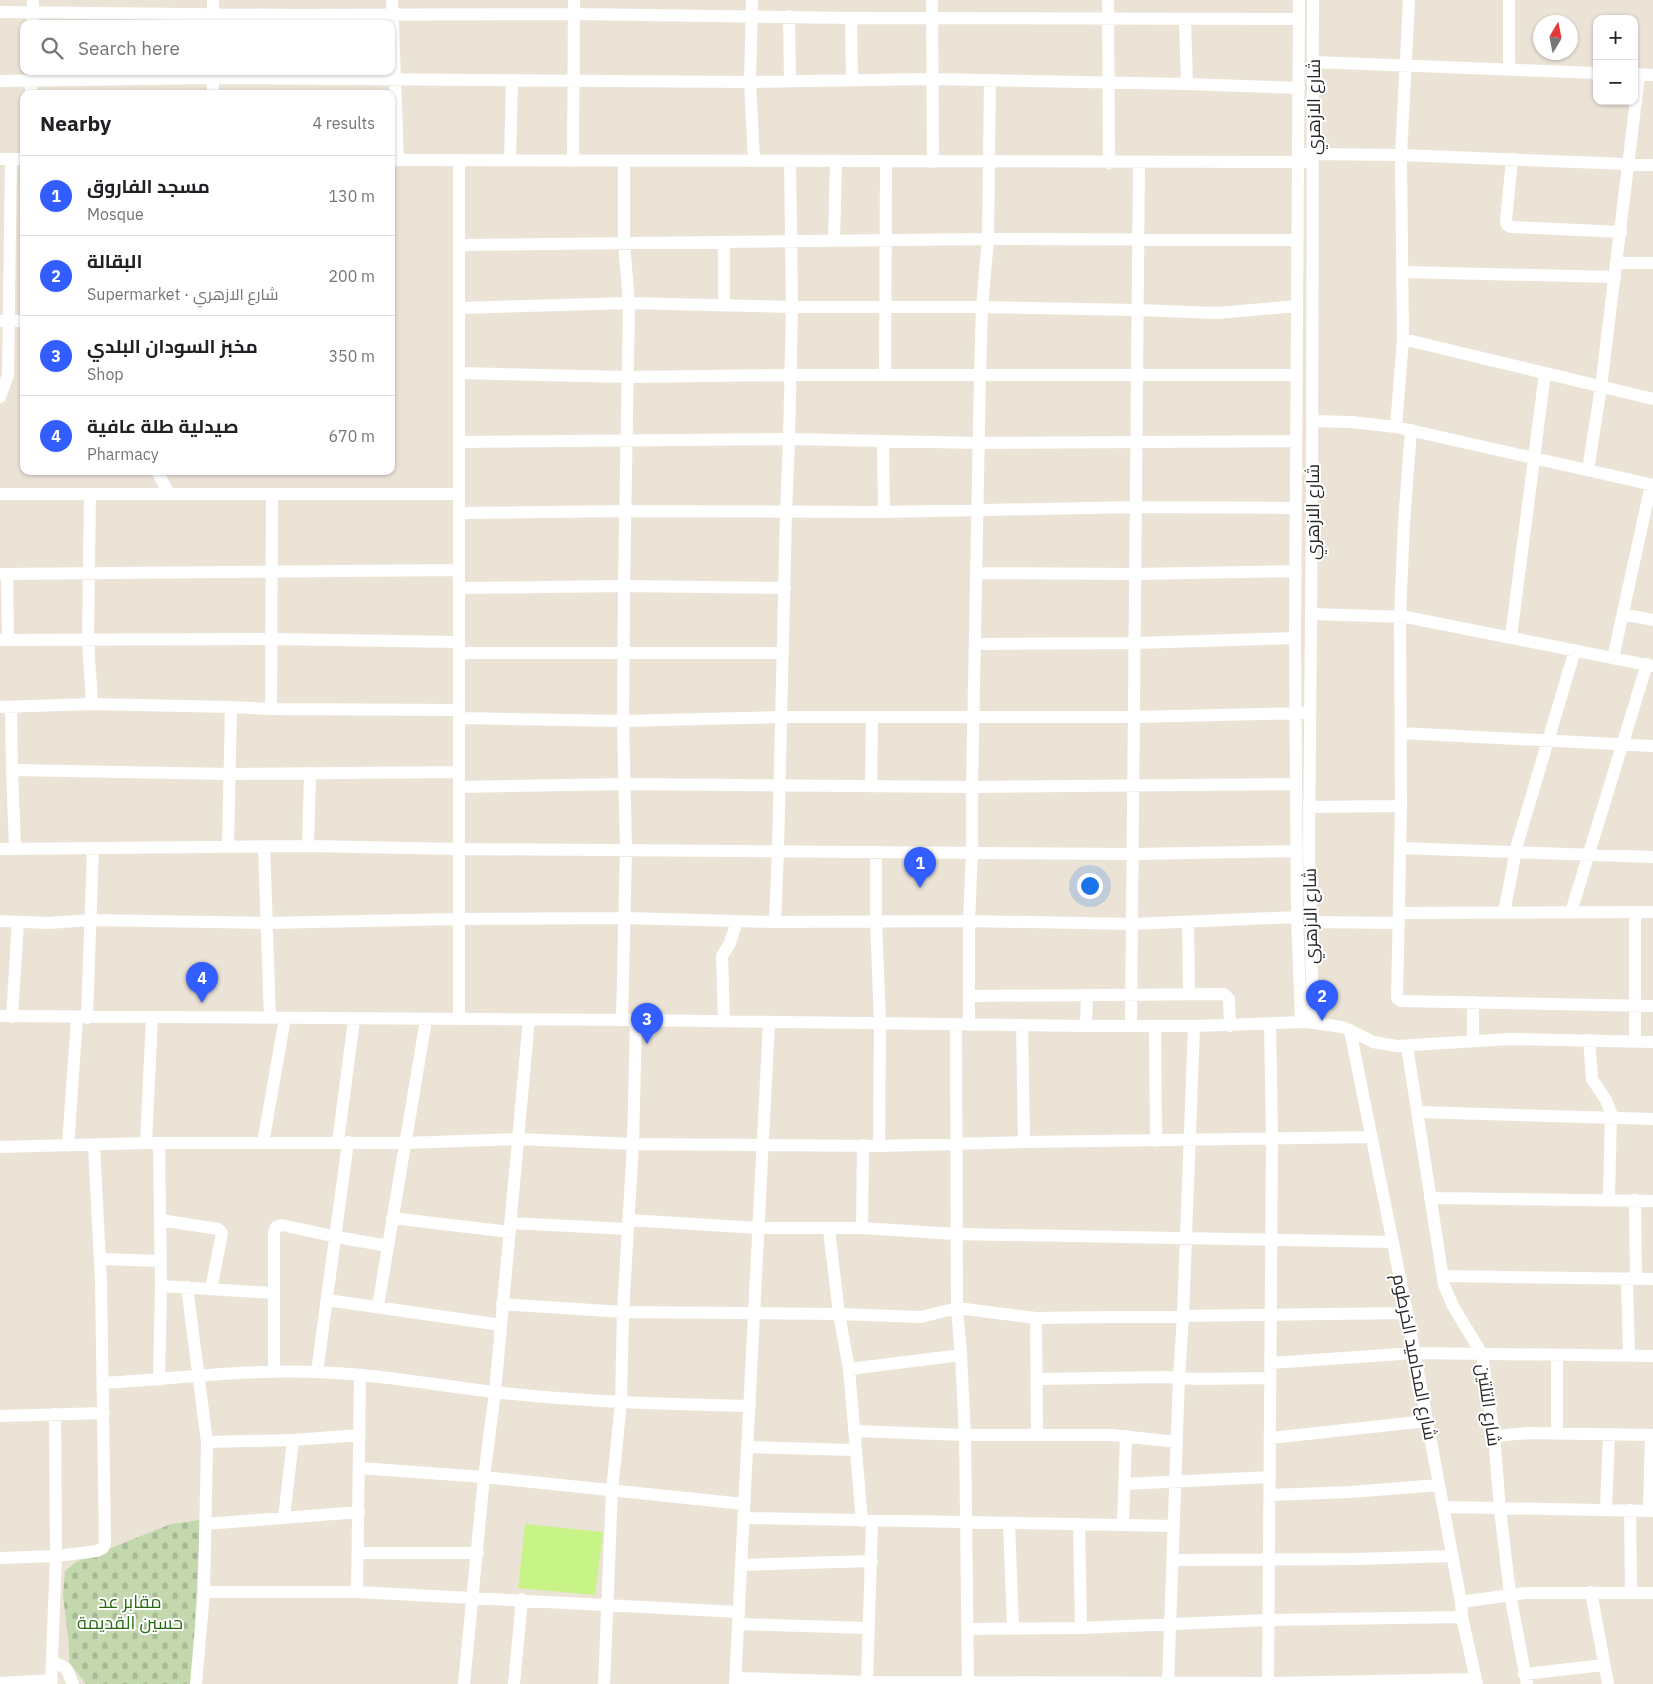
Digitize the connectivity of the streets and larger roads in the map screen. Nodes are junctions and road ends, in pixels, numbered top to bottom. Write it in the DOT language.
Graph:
graph roads {
  1 [pos="213,0"];
  2 [pos="392,0"];
  3 [pos="574,0"];
  4 [pos="752,0"];
  5 [pos="932,0"];
  6 [pos="1108,0"];
  7 [pos="1299,0"];
  8 [pos="1313,0"];
  9 [pos="1409,0"];
  10 [pos="1509,0"];
  11 [pos="0,12"];
  12 [pos="33,12"];
  13 [pos="393,14"];
  14 [pos="574,14"];
  15 [pos="752,16"];
  16 [pos="789,16"];
  17 [pos="851,18"];
  18 [pos="932,18"];
  19 [pos="1108,18"];
  20 [pos="1299,18"];
  21 [pos="213,19"];
  22 [pos="1186,19"];
  23 [pos="393,20"];
  24 [pos="1313,62"];
  25 [pos="1404,66"];
  26 [pos="1509,68"];
  27 [pos="1593,73"];
  28 [pos="1638,74"];
  29 [pos="213,75"];
  30 [pos="395,75"];
  31 [pos="1653,75"];
  32 [pos="395,79"];
  33 [pos="931,79"];
  34 [pos="512,80"];
  35 [pos="573,80"];
  36 [pos="852,80"];
  37 [pos="990,80"];
  38 [pos="0,81"];
  39 [pos="790,81"];
  40 [pos="32,82"];
  41 [pos="750,82"];
  42 [pos="1108,84"];
  43 [pos="1186,84"];
  44 [pos="1299,88"];
  45 [pos="213,90"];
  46 [pos="1634,105"];
  47 [pos="1401,155"];
  48 [pos="1299,158"];
  49 [pos="1312,158"];
  50 [pos="12,159"];
  51 [pos="1512,159"];
  52 [pos="395,160"];
  53 [pos="459,160"];
  54 [pos="510,160"];
  55 [pos="573,161"];
  56 [pos="624,161"];
  57 [pos="754,161"];
  58 [pos="790,161"];
  59 [pos="836,162"];
  60 [pos="886,162"];
  61 [pos="933,162"];
  62 [pos="988,162"];
  63 [pos="1109,163"];
  64 [pos="1139,163"];
  65 [pos="1629,164"];
  66 [pos="1653,164"];
  67 [pos="1621,232"];
  68 [pos="988,239"];
  69 [pos="790,240"];
  70 [pos="834,240"];
  71 [pos="886,240"];
  72 [pos="1298,240"];
  73 [pos="1138,241"];
  74 [pos="724,242"];
  75 [pos="624,243"];
  76 [pos="459,245"];
  77 [pos="1617,263"];
  78 [pos="1653,263"];
  79 [pos="1403,272"];
  80 [pos="1615,277"];
  81 [pos="629,303"];
  82 [pos="724,306"];
  83 [pos="1297,306"];
  84 [pos="792,307"];
  85 [pos="886,307"];
  86 [pos="982,307"];
  87 [pos="459,308"];
  88 [pos="1138,310"];
  89 [pos="20,320"];
  90 [pos="4,321"];
  91 [pos="1403,339"];
  92 [pos="460,373"];
  93 [pos="1545,373"];
  94 [pos="790,375"];
  95 [pos="885,375"];
  96 [pos="1137,375"];
  97 [pos="1297,375"];
  98 [pos="980,376"];
  99 [pos="628,378"];
  100 [pos="1601,387"];
  101 [pos="0,397"];
  102 [pos="1653,399"];
  103 [pos="1312,421"];
  104 [pos="1396,427"];
  105 [pos="1411,430"];
  106 [pos="626,439"];
  107 [pos="790,439"];
  108 [pos="1296,441"];
  109 [pos="459,442"];
  110 [pos="883,442"];
  111 [pos="1136,443"];
  112 [pos="979,444"];
  113 [pos="1535,458"];
  114 [pos="1588,470"];
  115 [pos="159,475"];
  116 [pos="1652,485"];
  117 [pos="0,494"];
  118 [pos="90,494"];
  119 [pos="168,494"];
  120 [pos="272,494"];
  121 [pos="459,494"];
  122 [pos="1136,507"];
  123 [pos="1296,508"];
  124 [pos="978,510"];
  125 [pos="626,511"];
  126 [pos="786,512"];
  127 [pos="884,512"];
  128 [pos="459,513"];
  129 [pos="459,570"];
  130 [pos="1296,571"];
  131 [pos="271,572"];
  132 [pos="976,573"];
  133 [pos="4,574"];
  134 [pos="88,574"];
  135 [pos="1135,574"];
  136 [pos="624,586"];
  137 [pos="460,588"];
  138 [pos="785,588"];
  139 [pos="1311,614"];
  140 [pos="1623,614"];
  141 [pos="1400,617"];
  142 [pos="1653,620"];
  143 [pos="1511,637"];
  144 [pos="1295,638"];
  145 [pos="271,639"];
  146 [pos="4,640"];
  147 [pos="88,640"];
  148 [pos="1135,643"];
  149 [pos="974,644"];
  150 [pos="459,647"];
  151 [pos="1575,650"];
  152 [pos="783,653"];
  153 [pos="623,654"];
  154 [pos="1613,658"];
  155 [pos="1650,665"];
  156 [pos="92,704"];
  157 [pos="6,707"];
  158 [pos="231,707"];
  159 [pos="271,709"];
  160 [pos="1296,712"];
  161 [pos="1310,713"];
  162 [pos="459,714"];
  163 [pos="781,717"];
  164 [pos="872,717"];
  165 [pos="974,717"];
  166 [pos="1134,717"];
  167 [pos="623,721"];
  168 [pos="1401,734"];
  169 [pos="1549,741"];
  170 [pos="1623,745"];
  171 [pos="1653,746"];
  172 [pos="12,770"];
  173 [pos="460,772"];
  174 [pos="310,773"];
  175 [pos="230,774"];
  176 [pos="6,784"];
  177 [pos="625,784"];
  178 [pos="1296,784"];
  179 [pos="779,786"];
  180 [pos="871,786"];
  181 [pos="1133,786"];
  182 [pos="459,787"];
  183 [pos="972,787"];
  184 [pos="1309,806"];
  185 [pos="1401,806"];
  186 [pos="228,846"];
  187 [pos="264,846"];
  188 [pos="308,846"];
  189 [pos="93,848"];
  190 [pos="1400,848"];
  191 [pos="0,849"];
  192 [pos="15,849"];
  193 [pos="459,849"];
  194 [pos="626,849"];
  195 [pos="778,851"];
  196 [pos="1297,851"];
  197 [pos="876,852"];
  198 [pos="1515,852"];
  199 [pos="972,853"];
  200 [pos="1133,854"];
  201 [pos="1589,855"];
  202 [pos="1653,857"];
  203 [pos="1571,912"];
  204 [pos="1634,912"];
  205 [pos="1653,912"];
  206 [pos="1504,913"];
  207 [pos="1297,917"];
  208 [pos="624,918"];
  209 [pos="1400,918"];
  210 [pos="459,919"];
  211 [pos="90,920"];
  212 [pos="0,921"];
  213 [pos="737,921"];
  214 [pos="876,921"];
  215 [pos="969,921"];
  216 [pos="18,922"];
  217 [pos="775,922"];
  218 [pos="1188,922"];
  219 [pos="1310,922"];
  220 [pos="266,923"];
  221 [pos="1132,924"];
  222 [pos="1189,994"];
  223 [pos="1087,995"];
  224 [pos="1132,995"];
  225 [pos="969,996"];
  226 [pos="1473,1002"];
  227 [pos="1634,1006"];
  228 [pos="1653,1006"];
  229 [pos="6,1017"];
  230 [pos="152,1017"];
  231 [pos="82,1018"];
  232 [pos="270,1018"];
  233 [pos="285,1018"];
  234 [pos="459,1019"];
  235 [pos="529,1019"];
  236 [pos="354,1020"];
  237 [pos="426,1020"];
  238 [pos="622,1020"];
  239 [pos="636,1020"];
  240 [pos="724,1021"];
  241 [pos="769,1022"];
  242 [pos="880,1023"];
  243 [pos="1307,1023"];
  244 [pos="963,1025"];
  245 [pos="1022,1025"];
  246 [pos="1270,1025"];
  247 [pos="1086,1026"];
  248 [pos="1131,1026"];
  249 [pos="1155,1026"];
  250 [pos="1194,1026"];
  251 [pos="1230,1026"];
  252 [pos="1350,1030"];
  253 [pos="1589,1040"];
  254 [pos="1473,1041"];
  255 [pos="1635,1042"];
  256 [pos="1653,1042"];
  257 [pos="1408,1046"];
  258 [pos="1418,1112"];
  259 [pos="1610,1118"];
  260 [pos="1653,1119"];
  261 [pos="1372,1137"];
  262 [pos="518,1138"];
  263 [pos="1272,1138"];
  264 [pos="1191,1139"];
  265 [pos="1156,1141"];
  266 [pos="343,1142"];
  267 [pos="1024,1142"];
  268 [pos="152,1143"];
  269 [pos="263,1143"];
  270 [pos="406,1143"];
  271 [pos="94,1144"];
  272 [pos="633,1144"];
  273 [pos="956,1144"];
  274 [pos="763,1145"];
  275 [pos="863,1145"];
  276 [pos="68,1146"];
  277 [pos="879,1146"];
  278 [pos="0,1147"];
  279 [pos="1430,1198"];
  280 [pos="1609,1200"];
  281 [pos="1635,1200"];
  282 [pos="1653,1201"];
  283 [pos="392,1218"];
  284 [pos="160,1220"];
  285 [pos="628,1224"];
  286 [pos="511,1228"];
  287 [pos="759,1228"];
  288 [pos="862,1228"];
  289 [pos="830,1230"];
  290 [pos="956,1234"];
  291 [pos="336,1237"];
  292 [pos="1186,1239"];
  293 [pos="1271,1241"];
  294 [pos="1393,1242"];
  295 [pos="388,1246"];
  296 [pos="100,1259"];
  297 [pos="161,1261"];
  298 [pos="1443,1276"];
  299 [pos="1632,1279"];
  300 [pos="1653,1279"];
  301 [pos="161,1286"];
  302 [pos="187,1287"];
  303 [pos="211,1289"];
  304 [pos="273,1293"];
  305 [pos="327,1300"];
  306 [pos="502,1304"];
  307 [pos="378,1306"];
  308 [pos="957,1308"];
  309 [pos="623,1312"];
  310 [pos="754,1313"];
  311 [pos="1407,1313"];
  312 [pos="839,1314"];
  313 [pos="1270,1315"];
  314 [pos="1183,1316"];
  315 [pos="1036,1318"];
  316 [pos="501,1325"];
  317 [pos="1415,1353"];
  318 [pos="1482,1354"];
  319 [pos="961,1355"];
  320 [pos="1557,1356"];
  321 [pos="1629,1356"];
  322 [pos="1653,1356"];
  323 [pos="1270,1363"];
  324 [pos="849,1369"];
  325 [pos="274,1371"];
  326 [pos="317,1372"];
  327 [pos="199,1375"];
  328 [pos="360,1375"];
  329 [pos="1179,1378"];
  330 [pos="1270,1378"];
  331 [pos="1036,1379"];
  332 [pos="159,1380"];
  333 [pos="103,1382"];
  334 [pos="495,1392"];
  335 [pos="621,1402"];
  336 [pos="750,1406"];
  337 [pos="104,1413"];
  338 [pos="54,1414"];
  339 [pos="0,1416"];
  340 [pos="1427,1421"];
  341 [pos="854,1431"];
  342 [pos="1557,1433"];
  343 [pos="1609,1434"];
  344 [pos="360,1435"];
  345 [pos="965,1435"];
  346 [pos="1037,1435"];
  347 [pos="1652,1435"];
  348 [pos="1126,1436"];
  349 [pos="1494,1436"];
  350 [pos="1270,1438"];
  351 [pos="293,1440"];
  352 [pos="207,1442"];
  353 [pos="1177,1442"];
  354 [pos="747,1447"];
  355 [pos="855,1450"];
  356 [pos="360,1468"];
  357 [pos="484,1477"];
  358 [pos="1270,1477"];
  359 [pos="1175,1482"];
  360 [pos="1124,1484"];
  361 [pos="1439,1485"];
  362 [pos="612,1491"];
  363 [pos="1270,1495"];
  364 [pos="744,1504"];
  365 [pos="1443,1507"];
  366 [pos="1500,1509"];
  367 [pos="1606,1509"];
  368 [pos="1630,1510"];
  369 [pos="1651,1510"];
  370 [pos="359,1512"];
  371 [pos="284,1518"];
  372 [pos="744,1518"];
  373 [pos="867,1521"];
  374 [pos="965,1522"];
  375 [pos="1009,1523"];
  376 [pos="206,1524"];
  377 [pos="1079,1524"];
  378 [pos="1123,1525"];
  379 [pos="1174,1526"];
  380 [pos="358,1553"];
  381 [pos="478,1553"];
  382 [pos="56,1556"];
  383 [pos="1452,1556"];
  384 [pos="0,1558"];
  385 [pos="1269,1559"];
  386 [pos="1172,1560"];
  387 [pos="872,1561"];
  388 [pos="741,1565"];
  389 [pos="204,1592"];
  390 [pos="357,1592"];
  391 [pos="1591,1592"];
  392 [pos="1631,1592"];
  393 [pos="1653,1593"];
  394 [pos="1510,1594"];
  395 [pos="472,1597"];
  396 [pos="522,1600"];
  397 [pos="1461,1602"];
  398 [pos="607,1604"];
  399 [pos="1462,1617"];
  400 [pos="739,1618"];
  401 [pos="1268,1620"];
  402 [pos="1170,1624"];
  403 [pos="868,1628"];
  404 [pos="1081,1628"];
  405 [pos="967,1629"];
  406 [pos="1012,1629"];
  407 [pos="52,1662"];
  408 [pos="1604,1665"];
  409 [pos="1526,1679"];
  410 [pos="735,1681"];
  411 [pos="52,1682"];
  412 [pos="867,1682"];
  413 [pos="1476,1682"];
  414 [pos="0,1683"];
  415 [pos="968,1683"];
  416 [pos="1168,1683"];
  417 [pos="1268,1683"];
  418 [pos="73,1684"];
  419 [pos="196,1684"];
  420 [pos="464,1684"];
  421 [pos="514,1684"];
  422 [pos="604,1684"];
  423 [pos="1608,1684"];
  1 -- 21 [label="street"];
  2 -- 13 [label="street"];
  3 -- 14 [label="street"];
  4 -- 15 [label="street"];
  5 -- 18 [label="street"];
  6 -- 19 [label="street"];
  7 -- 20 [label="street, شارع الازهري"];
  8 -- 24 [label="street, شارع الازهري"];
  9 -- 25 [label="street"];
  10 -- 26 [label="street"];
  11 -- 12 [label="street"];
  12 -- 21 [label="street"];
  13 -- 14 [label="street"];
  13 -- 21 [label="street"];
  13 -- 23 [label="street"];
  14 -- 15 [label="street"];
  14 -- 35 [label="street"];
  15 -- 16 [label="street"];
  15 -- 41 [label="street"];
  16 -- 17 [label="street"];
  16 -- 39 [label="street"];
  17 -- 18 [label="street"];
  17 -- 36 [label="street"];
  18 -- 19 [label="street"];
  18 -- 33 [label="street"];
  19 -- 22 [label="street"];
  19 -- 42 [label="street"];
  20 -- 22 [label="street"];
  20 -- 44 [label="street, شارع الازهري"];
  22 -- 43 [label="street"];
  24 -- 25 [label="street"];
  24 -- 49 [label="street, شارع الازهري"];
  25 -- 26 [label="street"];
  25 -- 47 [label="street"];
  26 -- 27 [label="street"];
  28 -- 31 [label="street"];
  29 -- 32 [label="street"];
  29 -- 40 [label="street"];
  29 -- 45 [label="street"];
  30 -- 32 [label="street"];
  32 -- 34 [label="street"];
  32 -- 52 [label="street"];
  33 -- 36 [label="street"];
  33 -- 37 [label="street"];
  33 -- 61 [label="street"];
  34 -- 35 [label="street"];
  34 -- 54 [label="street"];
  35 -- 41 [label="street"];
  35 -- 55 [label="street"];
  36 -- 39 [label="street"];
  37 -- 42 [label="street"];
  37 -- 62 [label="street"];
  38 -- 40 [label="street"];
  39 -- 41 [label="street"];
  41 -- 57 [label="street"];
  42 -- 43 [label="street"];
  42 -- 63 [label="street"];
  43 -- 44 [label="street"];
  44 -- 48 [label="street, شارع الازهري"];
  46 -- 65 [label="street"];
  47 -- 49 [label="street"];
  47 -- 51 [label="street"];
  47 -- 79 [label="street"];
  48 -- 49 [label="street"];
  48 -- 64 [label="street"];
  48 -- 72 [label="street, شارع الازهري"];
  49 -- 103 [label="street, شارع الازهري"];
  50 -- 90 [label="street"];
  51 -- 65 [label="street"];
  51 -- 67 [label="street"];
  52 -- 53 [label="street"];
  53 -- 54 [label="street"];
  53 -- 76 [label="street"];
  54 -- 55 [label="street"];
  55 -- 56 [label="street"];
  56 -- 57 [label="street"];
  56 -- 75 [label="street"];
  57 -- 58 [label="street"];
  58 -- 59 [label="street"];
  58 -- 69 [label="street"];
  59 -- 60 [label="street"];
  59 -- 70 [label="street"];
  60 -- 61 [label="street"];
  60 -- 71 [label="street"];
  61 -- 62 [label="street"];
  62 -- 63 [label="street"];
  62 -- 68 [label="street"];
  63 -- 64 [label="street"];
  64 -- 73 [label="street"];
  65 -- 66 [label="street"];
  65 -- 67 [label="street"];
  67 -- 77 [label="street"];
  68 -- 71 [label="street"];
  68 -- 73 [label="street"];
  68 -- 86 [label="street"];
  69 -- 70 [label="street"];
  69 -- 74 [label="street"];
  69 -- 84 [label="street"];
  70 -- 71 [label="street"];
  71 -- 85 [label="street"];
  72 -- 73 [label="street"];
  72 -- 83 [label="street, شارع الازهري"];
  73 -- 88 [label="street"];
  74 -- 75 [label="street"];
  74 -- 82 [label="street"];
  75 -- 76 [label="street"];
  75 -- 81 [label="street"];
  76 -- 87 [label="street"];
  77 -- 78 [label="street"];
  77 -- 80 [label="street"];
  79 -- 80 [label="street"];
  79 -- 91 [label="street"];
  80 -- 100 [label="street"];
  81 -- 82 [label="street"];
  81 -- 87 [label="street"];
  81 -- 99 [label="street"];
  82 -- 84 [label="street"];
  83 -- 88 [label="street"];
  83 -- 97 [label="street, شارع الازهري"];
  84 -- 85 [label="street"];
  84 -- 94 [label="street"];
  85 -- 86 [label="street"];
  85 -- 95 [label="street"];
  86 -- 88 [label="street"];
  86 -- 98 [label="street"];
  87 -- 92 [label="street"];
  88 -- 96 [label="street"];
  89 -- 90 [label="street"];
  90 -- 101 [label="street"];
  91 -- 93 [label="street"];
  91 -- 104 [label="street"];
  92 -- 99 [label="street"];
  92 -- 109 [label="street"];
  93 -- 100 [label="street"];
  93 -- 113 [label="street"];
  94 -- 95 [label="street"];
  94 -- 99 [label="street"];
  94 -- 107 [label="street"];
  95 -- 98 [label="street"];
  96 -- 97 [label="street"];
  96 -- 98 [label="street"];
  96 -- 111 [label="street"];
  97 -- 108 [label="street, شارع الازهري"];
  98 -- 112 [label="street"];
  99 -- 106 [label="street"];
  100 -- 102 [label="street"];
  100 -- 114 [label="street"];
  103 -- 104 [label="street"];
  103 -- 139 [label="street, شارع الازهري"];
  104 -- 105 [label="street"];
  105 -- 113 [label="street"];
  105 -- 141 [label="street"];
  106 -- 107 [label="street"];
  106 -- 109 [label="street"];
  106 -- 125 [label="street"];
  107 -- 110 [label="street"];
  107 -- 126 [label="street"];
  108 -- 111 [label="street"];
  108 -- 123 [label="street, شارع الازهري"];
  109 -- 121 [label="street"];
  110 -- 112 [label="street"];
  110 -- 127 [label="street"];
  111 -- 112 [label="street"];
  111 -- 122 [label="street"];
  112 -- 124 [label="street"];
  113 -- 114 [label="street"];
  113 -- 143 [label="street"];
  114 -- 116 [label="street"];
  115 -- 119 [label="street"];
  116 -- 140 [label="street"];
  117 -- 118 [label="street"];
  118 -- 119 [label="street"];
  118 -- 134 [label="street"];
  119 -- 120 [label="street"];
  120 -- 121 [label="street"];
  120 -- 131 [label="street"];
  121 -- 128 [label="street"];
  122 -- 123 [label="street"];
  122 -- 124 [label="street"];
  122 -- 135 [label="street"];
  123 -- 130 [label="street, شارع الازهري"];
  124 -- 127 [label="street"];
  124 -- 132 [label="street"];
  125 -- 126 [label="street"];
  125 -- 128 [label="street"];
  125 -- 136 [label="street"];
  126 -- 127 [label="street"];
  126 -- 138 [label="street"];
  128 -- 129 [label="street"];
  129 -- 131 [label="street"];
  129 -- 137 [label="street"];
  130 -- 135 [label="street"];
  130 -- 144 [label="street, شارع الازهري"];
  131 -- 134 [label="street"];
  131 -- 145 [label="street"];
  132 -- 135 [label="street"];
  132 -- 149 [label="street"];
  133 -- 134 [label="street"];
  133 -- 146 [label="street"];
  134 -- 147 [label="street"];
  135 -- 148 [label="street"];
  136 -- 137 [label="street"];
  136 -- 138 [label="street"];
  136 -- 153 [label="street"];
  137 -- 150 [label="street"];
  138 -- 152 [label="street"];
  139 -- 141 [label="street"];
  139 -- 161 [label="street, شارع الازهري"];
  140 -- 142 [label="street"];
  140 -- 154 [label="street"];
  141 -- 143 [label="street"];
  141 -- 168 [label="street"];
  143 -- 151 [label="street"];
  144 -- 148 [label="street"];
  144 -- 160 [label="street, شارع الازهري"];
  145 -- 147 [label="street"];
  145 -- 150 [label="street"];
  145 -- 159 [label="street"];
  146 -- 147 [label="street"];
  147 -- 156 [label="street"];
  148 -- 149 [label="street"];
  148 -- 166 [label="street"];
  149 -- 165 [label="street"];
  150 -- 153 [label="street"];
  150 -- 162 [label="street"];
  151 -- 154 [label="street"];
  151 -- 169 [label="street"];
  152 -- 153 [label="street"];
  152 -- 163 [label="street"];
  153 -- 167 [label="street"];
  154 -- 155 [label="street"];
  155 -- 170 [label="street"];
  156 -- 157 [label="street"];
  156 -- 158 [label="street"];
  157 -- 172 [label="street"];
  158 -- 159 [label="street"];
  158 -- 175 [label="street"];
  159 -- 162 [label="street"];
  160 -- 161 [label="street"];
  160 -- 166 [label="street"];
  160 -- 178 [label="street, شارع الازهري"];
  161 -- 184 [label="street, شارع الازهري"];
  162 -- 167 [label="street"];
  162 -- 173 [label="street"];
  163 -- 164 [label="street"];
  163 -- 167 [label="street"];
  163 -- 179 [label="street"];
  164 -- 165 [label="street"];
  164 -- 180 [label="street"];
  165 -- 166 [label="street"];
  165 -- 183 [label="street"];
  166 -- 181 [label="street"];
  167 -- 177 [label="street"];
  168 -- 169 [label="street"];
  168 -- 185 [label="street"];
  169 -- 170 [label="street"];
  169 -- 198 [label="street"];
  170 -- 171 [label="street"];
  170 -- 201 [label="street"];
  172 -- 175 [label="street"];
  172 -- 176 [label="street"];
  173 -- 174 [label="street"];
  173 -- 182 [label="street"];
  174 -- 175 [label="street"];
  174 -- 188 [label="street"];
  175 -- 186 [label="street"];
  176 -- 192 [label="street"];
  177 -- 179 [label="street"];
  177 -- 182 [label="street"];
  177 -- 194 [label="street"];
  178 -- 181 [label="street"];
  178 -- 196 [label="street, شارع الازهري"];
  179 -- 180 [label="street"];
  179 -- 195 [label="street"];
  180 -- 183 [label="street"];
  181 -- 183 [label="street"];
  181 -- 200 [label="street"];
  182 -- 193 [label="street"];
  183 -- 199 [label="street"];
  184 -- 185 [label="street"];
  184 -- 219 [label="street, شارع الازهري"];
  185 -- 190 [label="street"];
  186 -- 187 [label="street"];
  186 -- 189 [label="street"];
  187 -- 188 [label="street"];
  187 -- 220 [label="street"];
  188 -- 193 [label="street"];
  189 -- 192 [label="street"];
  189 -- 211 [label="street"];
  190 -- 198 [label="street"];
  190 -- 209 [label="street"];
  191 -- 192 [label="street"];
  193 -- 194 [label="street"];
  193 -- 210 [label="street"];
  194 -- 195 [label="street"];
  194 -- 208 [label="street"];
  195 -- 197 [label="street"];
  195 -- 217 [label="street"];
  196 -- 200 [label="street"];
  196 -- 207 [label="street, شارع الازهري"];
  197 -- 199 [label="street"];
  197 -- 214 [label="street"];
  198 -- 201 [label="street"];
  198 -- 206 [label="street"];
  199 -- 200 [label="street"];
  199 -- 215 [label="street"];
  200 -- 221 [label="street"];
  201 -- 202 [label="street"];
  201 -- 203 [label="street"];
  203 -- 204 [label="street"];
  203 -- 206 [label="street"];
  204 -- 205 [label="street"];
  204 -- 227 [label="street"];
  206 -- 209 [label="street"];
  207 -- 218 [label="street"];
  207 -- 243 [label="street, شارع الازهري"];
  208 -- 210 [label="street"];
  208 -- 213 [label="street"];
  208 -- 238 [label="street"];
  209 -- 219 [label="street"];
  209 -- 226 [label="street"];
  210 -- 220 [label="street"];
  210 -- 234 [label="street"];
  211 -- 216 [label="street"];
  211 -- 220 [label="street"];
  211 -- 231 [label="street"];
  212 -- 216 [label="street"];
  213 -- 217 [label="street"];
  213 -- 240 [label="street"];
  214 -- 215 [label="street"];
  214 -- 217 [label="street"];
  214 -- 242 [label="street"];
  215 -- 221 [label="street"];
  215 -- 225 [label="street"];
  216 -- 229 [label="street"];
  218 -- 221 [label="street"];
  218 -- 222 [label="street"];
  219 -- 243 [label="street, شارع الازهري"];
  220 -- 232 [label="street"];
  221 -- 224 [label="street"];
  222 -- 224 [label="street"];
  222 -- 251 [label="street"];
  223 -- 224 [label="street"];
  223 -- 225 [label="street"];
  223 -- 247 [label="street"];
  224 -- 248 [label="street"];
  225 -- 244 [label="street"];
  226 -- 227 [label="street"];
  226 -- 254 [label="street"];
  227 -- 228 [label="street"];
  227 -- 255 [label="street"];
  229 -- 231 [label="street"];
  230 -- 231 [label="street"];
  230 -- 232 [label="street"];
  230 -- 268 [label="street"];
  231 -- 276 [label="street"];
  232 -- 233 [label="street"];
  233 -- 236 [label="street"];
  233 -- 269 [label="street"];
  234 -- 235 [label="street"];
  234 -- 237 [label="street"];
  235 -- 238 [label="street"];
  235 -- 262 [label="street"];
  236 -- 237 [label="street"];
  236 -- 266 [label="street"];
  237 -- 270 [label="street"];
  238 -- 239 [label="street"];
  239 -- 240 [label="street"];
  239 -- 272 [label="street"];
  240 -- 241 [label="street"];
  241 -- 242 [label="street"];
  241 -- 274 [label="street"];
  242 -- 244 [label="street"];
  242 -- 277 [label="street"];
  243 -- 246 [label="street"];
  243 -- 252 [label="street"];
  244 -- 245 [label="street"];
  244 -- 273 [label="street"];
  245 -- 247 [label="street"];
  245 -- 267 [label="street"];
  246 -- 251 [label="street"];
  246 -- 263 [label="street"];
  247 -- 248 [label="street"];
  248 -- 249 [label="street"];
  249 -- 250 [label="street"];
  249 -- 265 [label="street"];
  250 -- 251 [label="street"];
  250 -- 264 [label="street"];
  252 -- 257 [label="street"];
  252 -- 261 [label="street, شارع المحاميد الخرطوم"];
  253 -- 254 [label="street"];
  253 -- 255 [label="street"];
  253 -- 259 [label="street"];
  254 -- 257 [label="street"];
  255 -- 256 [label="street"];
  257 -- 258 [label="street, شارع التلتين"];
  258 -- 259 [label="street"];
  258 -- 279 [label="street, شارع التلتين"];
  259 -- 260 [label="street"];
  259 -- 280 [label="street"];
  261 -- 263 [label="street"];
  261 -- 294 [label="street, شارع المحاميد الخرطوم"];
  262 -- 270 [label="street"];
  262 -- 272 [label="street"];
  262 -- 286 [label="street"];
  263 -- 264 [label="street"];
  263 -- 293 [label="street"];
  264 -- 265 [label="street"];
  264 -- 292 [label="street"];
  265 -- 267 [label="street"];
  266 -- 269 [label="street"];
  266 -- 270 [label="street"];
  266 -- 291 [label="street"];
  267 -- 273 [label="street"];
  268 -- 269 [label="street"];
  268 -- 271 [label="street"];
  268 -- 284 [label="street"];
  270 -- 283 [label="street"];
  271 -- 276 [label="street"];
  271 -- 296 [label="street"];
  272 -- 274 [label="street"];
  272 -- 285 [label="street"];
  273 -- 277 [label="street"];
  273 -- 290 [label="street"];
  274 -- 275 [label="street"];
  274 -- 287 [label="street"];
  275 -- 277 [label="street"];
  275 -- 288 [label="street"];
  276 -- 278 [label="street"];
  279 -- 280 [label="street"];
  279 -- 298 [label="street, شارع التلتين"];
  280 -- 281 [label="street"];
  281 -- 282 [label="street"];
  281 -- 299 [label="street"];
  283 -- 286 [label="street"];
  283 -- 295 [label="street"];
  284 -- 297 [label="street"];
  284 -- 303 [label="street"];
  285 -- 286 [label="street"];
  285 -- 287 [label="street"];
  285 -- 309 [label="street"];
  286 -- 306 [label="street"];
  287 -- 289 [label="street"];
  287 -- 310 [label="street"];
  288 -- 289 [label="street"];
  288 -- 290 [label="street"];
  289 -- 312 [label="street"];
  290 -- 292 [label="street"];
  290 -- 308 [label="street"];
  291 -- 295 [label="street"];
  291 -- 304 [label="street"];
  291 -- 305 [label="street"];
  292 -- 293 [label="street"];
  292 -- 314 [label="street"];
  293 -- 294 [label="street"];
  293 -- 313 [label="street"];
  294 -- 311 [label="street, شارع المحاميد الخرطوم"];
  295 -- 307 [label="street"];
  296 -- 297 [label="street"];
  296 -- 333 [label="street"];
  297 -- 301 [label="street"];
  298 -- 299 [label="street"];
  298 -- 318 [label="street, شارع التلتين"];
  299 -- 300 [label="street"];
  299 -- 321 [label="street"];
  301 -- 302 [label="street"];
  301 -- 332 [label="street"];
  302 -- 303 [label="street"];
  302 -- 327 [label="street"];
  303 -- 304 [label="street"];
  304 -- 325 [label="street"];
  305 -- 307 [label="street"];
  305 -- 326 [label="street"];
  306 -- 309 [label="street"];
  306 -- 316 [label="street"];
  307 -- 316 [label="street"];
  308 -- 312 [label="street"];
  308 -- 315 [label="street"];
  308 -- 319 [label="street"];
  309 -- 310 [label="street"];
  309 -- 335 [label="street"];
  310 -- 312 [label="street"];
  310 -- 336 [label="street"];
  311 -- 313 [label="street"];
  311 -- 317 [label="street, شارع المحاميد الخرطوم"];
  312 -- 324 [label="street"];
  313 -- 314 [label="street"];
  313 -- 323 [label="street"];
  314 -- 315 [label="street"];
  314 -- 329 [label="street"];
  315 -- 331 [label="street"];
  316 -- 334 [label="street"];
  317 -- 318 [label="street"];
  317 -- 323 [label="street"];
  317 -- 340 [label="street, شارع المحاميد الخرطوم"];
  318 -- 320 [label="street"];
  318 -- 349 [label="street, شارع التلتين"];
  319 -- 324 [label="street"];
  319 -- 345 [label="street"];
  320 -- 321 [label="street"];
  320 -- 342 [label="street"];
  321 -- 322 [label="street"];
  323 -- 330 [label="street"];
  324 -- 341 [label="street"];
  325 -- 326 [label="street"];
  325 -- 327 [label="street"];
  326 -- 328 [label="street"];
  327 -- 332 [label="street"];
  327 -- 352 [label="street"];
  328 -- 334 [label="street"];
  328 -- 344 [label="street"];
  329 -- 330 [label="street"];
  329 -- 331 [label="street"];
  329 -- 353 [label="street"];
  330 -- 350 [label="street"];
  331 -- 346 [label="street"];
  332 -- 333 [label="street"];
  333 -- 337 [label="street"];
  334 -- 335 [label="street"];
  334 -- 357 [label="street"];
  335 -- 336 [label="street"];
  335 -- 362 [label="street"];
  336 -- 354 [label="street"];
  337 -- 338 [label="street"];
  337 -- 382 [label="street"];
  338 -- 339 [label="street"];
  338 -- 382 [label="street"];
  340 -- 350 [label="street"];
  340 -- 361 [label="street, شارع المحاميد الخرطوم"];
  341 -- 345 [label="street"];
  341 -- 355 [label="street"];
  342 -- 343 [label="street"];
  342 -- 349 [label="street"];
  343 -- 347 [label="street"];
  343 -- 367 [label="street"];
  344 -- 351 [label="street"];
  344 -- 356 [label="street"];
  345 -- 346 [label="street"];
  345 -- 374 [label="street"];
  346 -- 348 [label="street"];
  347 -- 369 [label="street"];
  348 -- 353 [label="street"];
  348 -- 360 [label="street"];
  349 -- 366 [label="street, شارع التلتين"];
  350 -- 358 [label="street"];
  351 -- 352 [label="street"];
  351 -- 371 [label="street"];
  352 -- 376 [label="street"];
  353 -- 359 [label="street"];
  354 -- 355 [label="street"];
  354 -- 364 [label="street"];
  355 -- 373 [label="street"];
  356 -- 357 [label="street"];
  356 -- 370 [label="street"];
  357 -- 362 [label="street"];
  357 -- 381 [label="street"];
  358 -- 359 [label="street"];
  358 -- 363 [label="street"];
  359 -- 360 [label="street"];
  359 -- 379 [label="street"];
  360 -- 378 [label="street"];
  361 -- 363 [label="street"];
  361 -- 365 [label="street, شارع المحاميد الخرطوم"];
  362 -- 364 [label="street"];
  362 -- 398 [label="street"];
  363 -- 385 [label="street"];
  364 -- 372 [label="street"];
  365 -- 366 [label="street"];
  365 -- 383 [label="street, شارع المحاميد الخرطوم"];
  366 -- 367 [label="street"];
  366 -- 394 [label="street, شارع التلتين"];
  367 -- 368 [label="street"];
  368 -- 369 [label="street"];
  368 -- 392 [label="street"];
  370 -- 371 [label="street"];
  370 -- 380 [label="street"];
  371 -- 376 [label="street"];
  372 -- 373 [label="street"];
  372 -- 388 [label="street"];
  373 -- 374 [label="street"];
  373 -- 387 [label="street"];
  374 -- 375 [label="street"];
  374 -- 405 [label="street"];
  375 -- 377 [label="street"];
  375 -- 406 [label="street"];
  376 -- 389 [label="street"];
  377 -- 378 [label="street"];
  377 -- 404 [label="street"];
  378 -- 379 [label="street"];
  379 -- 386 [label="street"];
  380 -- 381 [label="street"];
  380 -- 390 [label="street"];
  381 -- 395 [label="street"];
  382 -- 384 [label="street"];
  382 -- 407 [label="street"];
  383 -- 385 [label="street"];
  383 -- 397 [label="street, شارع المحاميد الخرطوم"];
  385 -- 386 [label="street"];
  385 -- 401 [label="street"];
  386 -- 402 [label="street"];
  387 -- 388 [label="street"];
  387 -- 403 [label="street"];
  388 -- 400 [label="street"];
  389 -- 390 [label="street"];
  389 -- 419 [label="street"];
  390 -- 395 [label="street"];
  391 -- 392 [label="street"];
  391 -- 394 [label="street"];
  391 -- 408 [label="street"];
  392 -- 393 [label="street"];
  394 -- 397 [label="street"];
  394 -- 409 [label="street, شارع التلتين"];
  395 -- 396 [label="street"];
  395 -- 420 [label="street"];
  396 -- 398 [label="street"];
  396 -- 421 [label="street"];
  397 -- 399 [label="street, شارع المحاميد الخرطوم"];
  398 -- 400 [label="street"];
  398 -- 422 [label="street"];
  399 -- 401 [label="street"];
  399 -- 413 [label="street, شارع المحاميد الخرطوم"];
  400 -- 403 [label="street"];
  400 -- 410 [label="street"];
  401 -- 402 [label="street"];
  401 -- 417 [label="street"];
  402 -- 404 [label="street"];
  402 -- 416 [label="street"];
  403 -- 412 [label="street"];
  404 -- 406 [label="street"];
  405 -- 406 [label="street"];
  405 -- 415 [label="street"];
  407 -- 411 [label="street"];
  407 -- 418 [label="street"];
  408 -- 409 [label="street"];
  408 -- 423 [label="street"];
  410 -- 412 [label="street"];
  411 -- 414 [label="street"];
  412 -- 415 [label="street"];
  413 -- 417 [label="street"];
  415 -- 416 [label="street"];
  416 -- 417 [label="street"];
}
